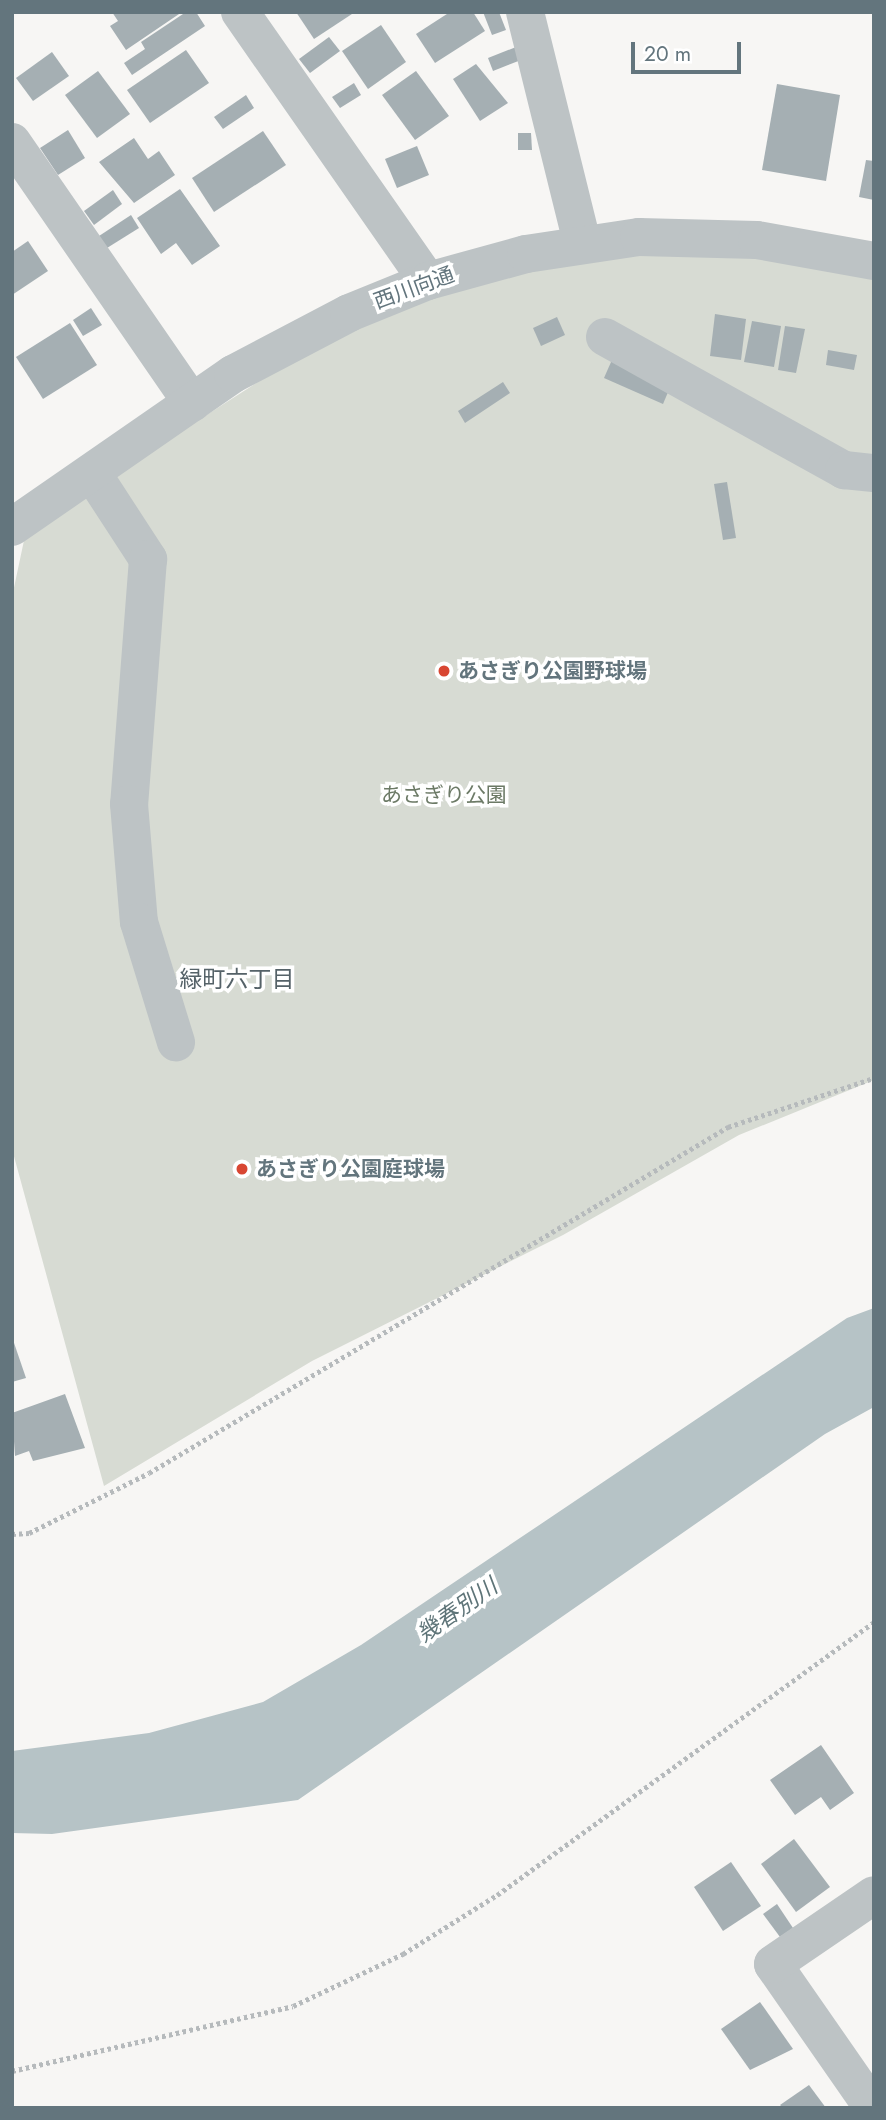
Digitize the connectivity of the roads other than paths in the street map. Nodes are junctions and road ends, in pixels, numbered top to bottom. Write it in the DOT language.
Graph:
graph roads {
  1 [pos="240,12"];
  2 [pos="525,12"];
  3 [pos="12,142"];
  4 [pos="582,243"];
  5 [pos="874,261"];
  6 [pos="428,281"];
  7 [pos="605,337"];
  8 [pos="192,403"];
  9 [pos="92,473"];
  10 [pos="874,473"];
  11 [pos="12,527"];
  12 [pos="176,1042"];
  13 [pos="874,1895"];
  14 [pos="873,2108"];
  1 -- 6 [label="street"];
  2 -- 4 [label="street"];
  3 -- 8 [label="street"];
  4 -- 5 [label="street, 西川向通"];
  4 -- 6 [label="street, 西川向通"];
  6 -- 8 [label="street, 西川向通"];
  7 -- 10 [label="street"];
  8 -- 9 [label="street, 西川向通"];
  9 -- 11 [label="street, 西川向通"];
  9 -- 12 [label="street"];
  13 -- 14 [label="street"];
}
